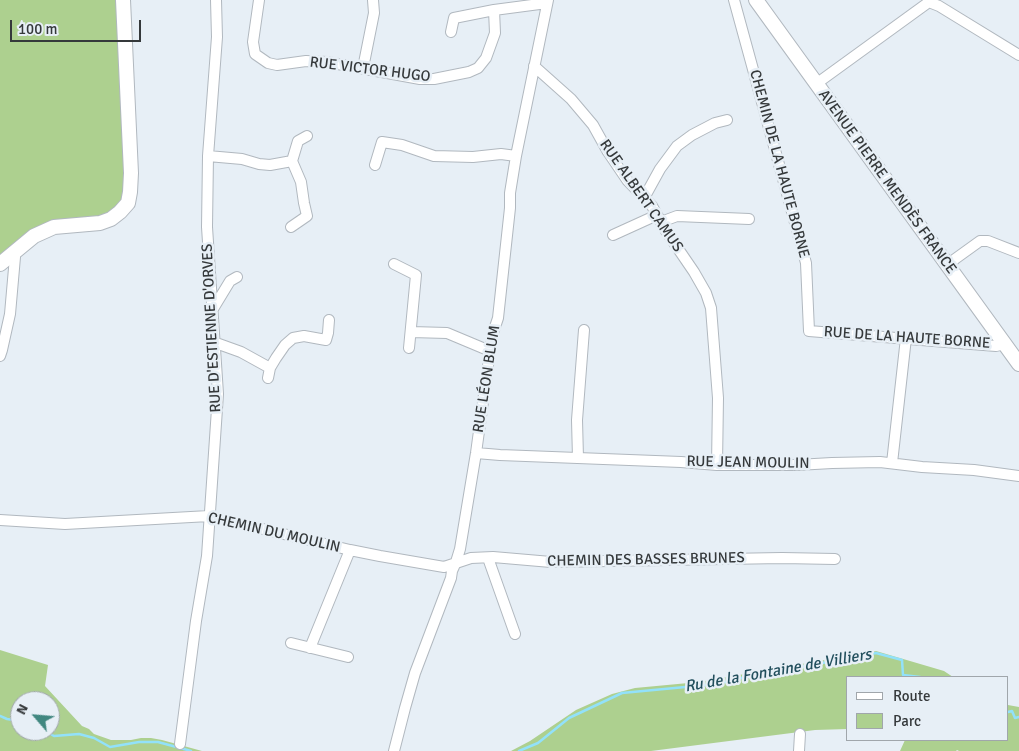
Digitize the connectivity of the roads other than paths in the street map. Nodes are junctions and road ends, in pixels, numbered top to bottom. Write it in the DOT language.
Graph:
graph roads {
  1 [pos="123,0"];
  2 [pos="216,0"];
  3 [pos="259,0"];
  4 [pos="373,0"];
  5 [pos="734,0"];
  6 [pos="756,0"];
  7 [pos="547,1"];
  8 [pos="494,10"];
  9 [pos="451,32"];
  10 [pos="1019,55"];
  11 [pos="534,66"];
  12 [pos="363,68"];
  13 [pos="816,84"];
  14 [pos="727,120"];
  15 [pos="307,136"];
  16 [pos="208,156"];
  17 [pos="516,156"];
  18 [pos="292,161"];
  19 [pos="375,165"];
  20 [pos="644,198"];
  21 [pos="659,218"];
  22 [pos="749,219"];
  23 [pos="291,227"];
  24 [pos="613,235"];
  25 [pos="14,253"];
  26 [pos="1019,253"];
  27 [pos="0,264"];
  28 [pos="394,264"];
  29 [pos="948,266"];
  30 [pos="236,277"];
  31 [pos="213,309"];
  32 [pos="329,320"];
  33 [pos="584,330"];
  34 [pos="809,331"];
  35 [pos="411,332"];
  36 [pos="906,338"];
  37 [pos="216,343"];
  38 [pos="1005,344"];
  39 [pos="409,348"];
  40 [pos="490,351"];
  41 [pos="0,356"];
  42 [pos="1019,364"];
  43 [pos="270,368"];
  44 [pos="268,378"];
  45 [pos="476,453"];
  46 [pos="578,458"];
  47 [pos="892,463"];
  48 [pos="717,465"];
  49 [pos="1019,476"];
  50 [pos="209,516"];
  51 [pos="0,520"];
  52 [pos="350,550"];
  53 [pos="488,558"];
  54 [pos="836,559"];
  55 [pos="456,562"];
  56 [pos="515,634"];
  57 [pos="291,643"];
  58 [pos="310,648"];
  59 [pos="348,657"];
  60 [pos="800,734"];
  61 [pos="180,744"];
  62 [pos="394,751"];
  63 [pos="799,751"];
  1 -- 25 [label="main road"];
  2 -- 16 [label="street, RUE D'ESTIENNE D'ORVES"];
  3 -- 12 [label="street, RUE VICTOR HUGO"];
  4 -- 12 [label="street"];
  5 -- 34 [label="street, CHEMIN DE LA HAUTE BORNE"];
  6 -- 13 [label="main road, AVENUE PIERRE MENDÈS FRANCE"];
  7 -- 8 [label="street"];
  7 -- 11 [label="street, RUE LÉON BLUM"];
  8 -- 9 [label="street"];
  8 -- 12 [label="street, RUE VICTOR HUGO"];
  10 -- 13 [label="street"];
  11 -- 17 [label="street, RUE LÉON BLUM"];
  11 -- 20 [label="street, RUE ALBERT CAMUS"];
  13 -- 29 [label="main road, AVENUE PIERRE MENDÈS FRANCE"];
  14 -- 20 [label="street"];
  15 -- 18 [label="street"];
  16 -- 18 [label="street"];
  16 -- 31 [label="street, RUE D'ESTIENNE D'ORVES"];
  17 -- 19 [label="street"];
  17 -- 40 [label="street, RUE LÉON BLUM"];
  18 -- 23 [label="street"];
  20 -- 21 [label="street, RUE ALBERT CAMUS"];
  21 -- 22 [label="street"];
  21 -- 24 [label="street"];
  21 -- 48 [label="street, RUE ALBERT CAMUS"];
  25 -- 27 [label="main road"];
  25 -- 41 [label="street"];
  26 -- 29 [label="street"];
  28 -- 35 [label="street"];
  29 -- 38 [label="main road, AVENUE PIERRE MENDÈS FRANCE"];
  30 -- 31 [label="street"];
  31 -- 37 [label="street, RUE D'ESTIENNE D'ORVES"];
  32 -- 43 [label="street"];
  33 -- 46 [label="street"];
  34 -- 36 [label="street, RUE DE LA HAUTE BORNE"];
  35 -- 39 [label="street"];
  35 -- 40 [label="street"];
  36 -- 38 [label="street, RUE DE LA HAUTE BORNE"];
  36 -- 47 [label="street"];
  37 -- 43 [label="street"];
  37 -- 50 [label="street, RUE D'ESTIENNE D'ORVES"];
  38 -- 42 [label="main road, AVENUE PIERRE MENDÈS FRANCE"];
  40 -- 45 [label="street, RUE LÉON BLUM"];
  43 -- 44 [label="street"];
  45 -- 46 [label="street, RUE JEAN MOULIN"];
  45 -- 55 [label="street, RUE LÉON BLUM"];
  46 -- 48 [label="street, RUE JEAN MOULIN"];
  47 -- 48 [label="street, RUE JEAN MOULIN"];
  47 -- 49 [label="street, RUE JEAN MOULIN"];
  50 -- 51 [label="street, CHEMIN DU MOULIN"];
  50 -- 52 [label="street, CHEMIN DU MOULIN"];
  50 -- 61 [label="street, RUE D'ESTIENNE D'ORVES"];
  52 -- 55 [label="street, CHEMIN DU MOULIN"];
  52 -- 58 [label="street"];
  53 -- 54 [label="street, CHEMIN DES BASSES BRUNES"];
  53 -- 55 [label="street, CHEMIN DES BASSES BRUNES"];
  53 -- 56 [label="street"];
  55 -- 62 [label="street, RUE LÉON BLUM"];
  57 -- 58 [label="street"];
  58 -- 59 [label="street"];
  60 -- 63 [label="street"];
}
